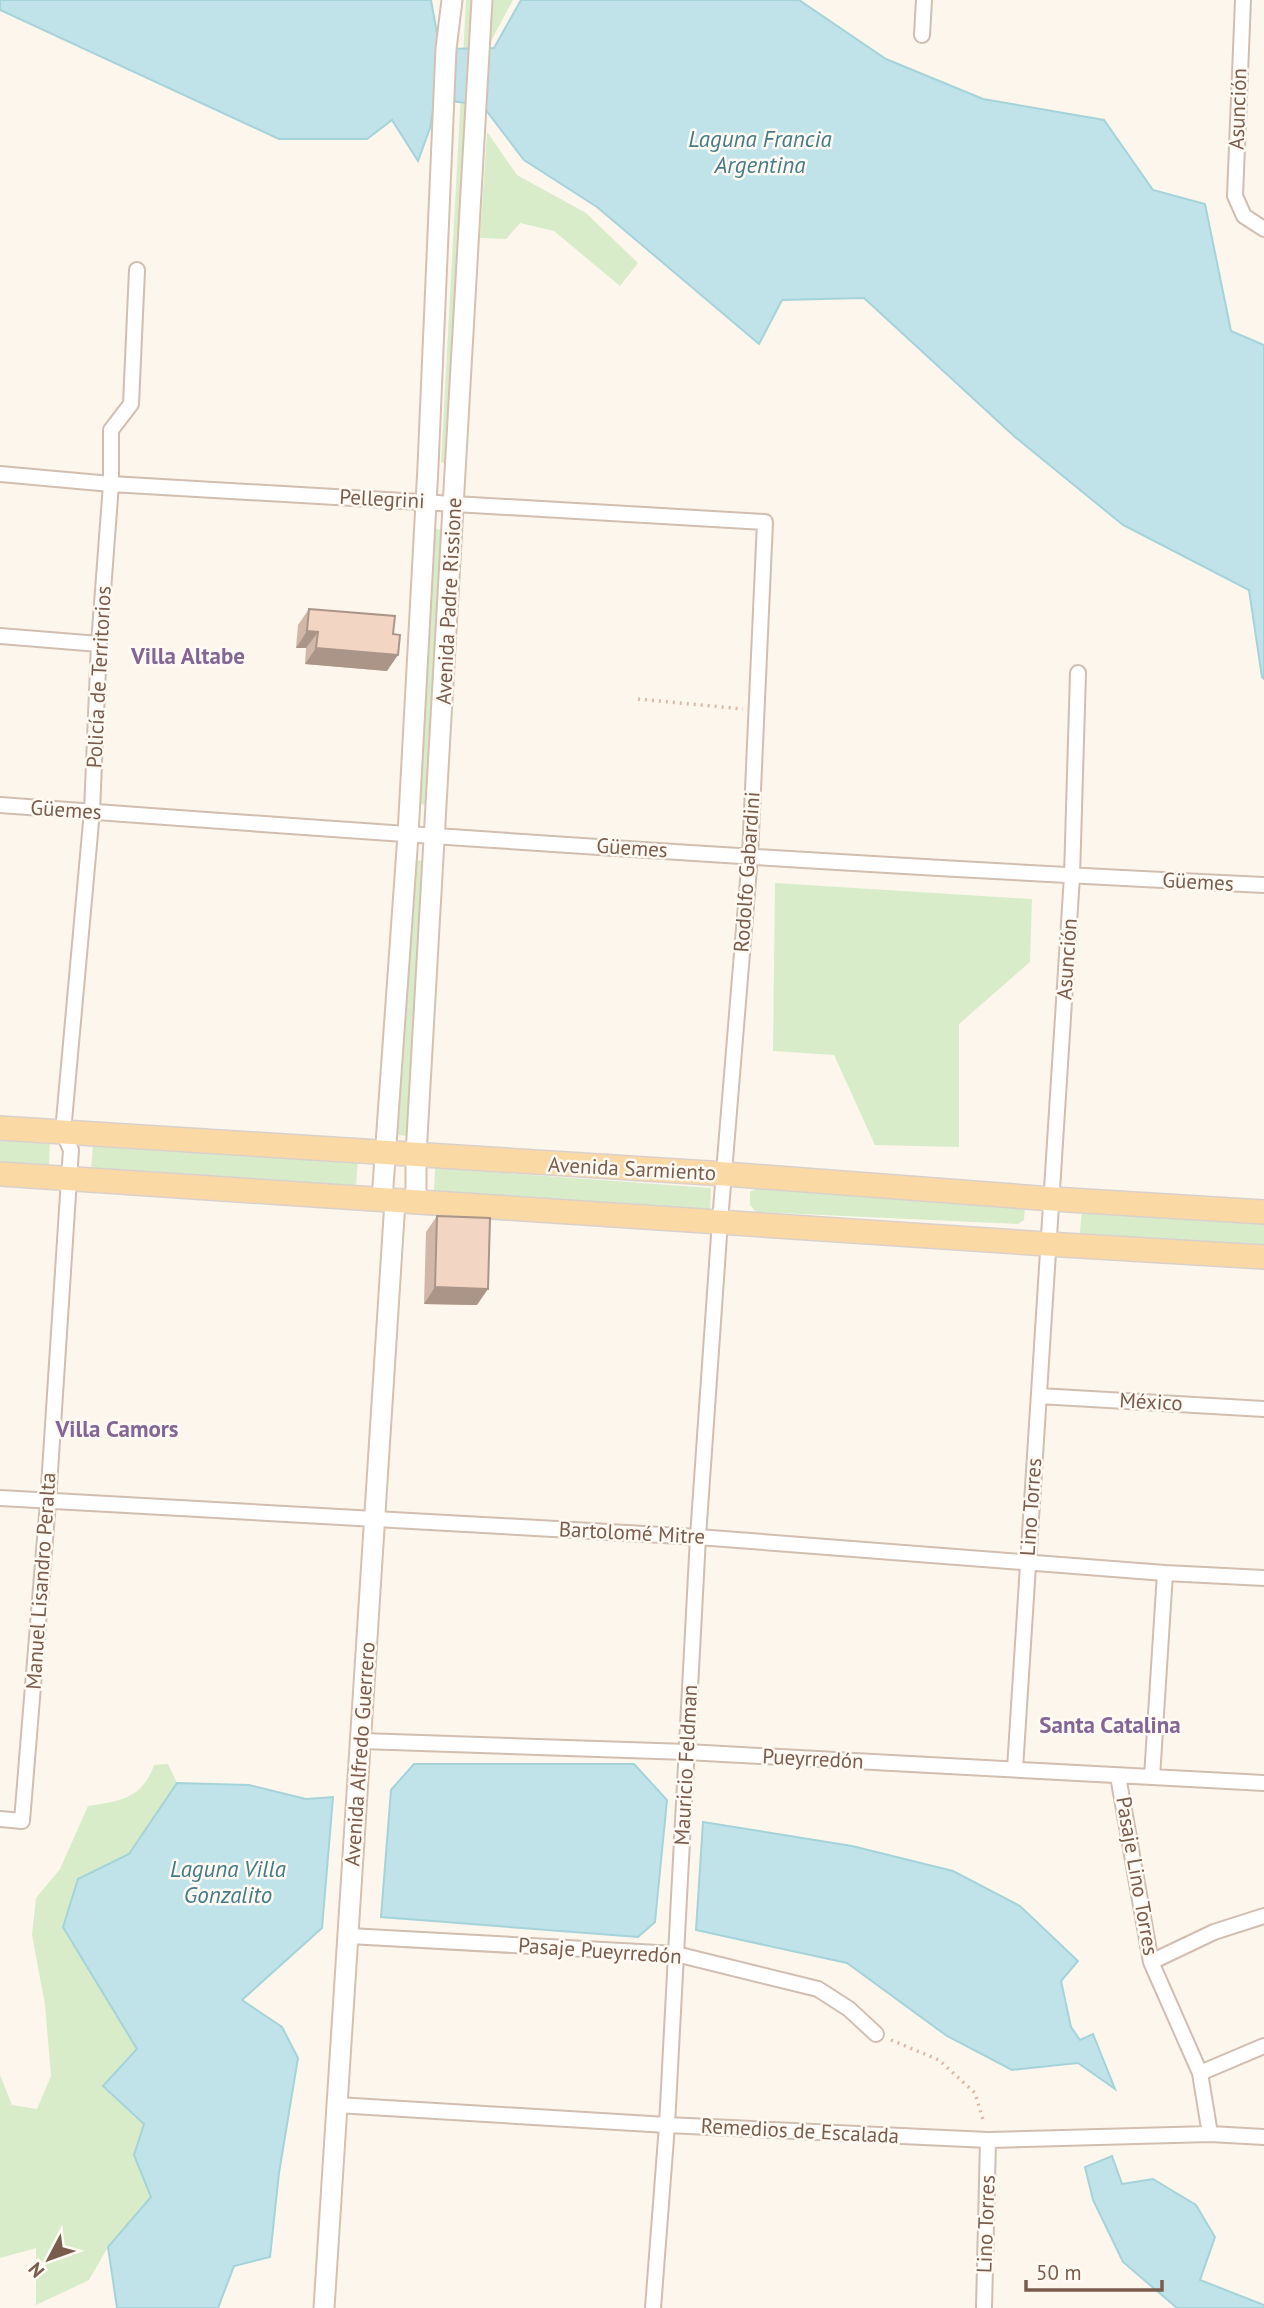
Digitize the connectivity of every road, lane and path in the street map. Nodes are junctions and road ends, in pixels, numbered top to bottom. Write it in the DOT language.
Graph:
graph roads {
  1 [pos="452,0"];
  2 [pos="482,0"];
  3 [pos="924,0"];
  4 [pos="1242,0"];
  5 [pos="922,35"];
  6 [pos="1264,229"];
  7 [pos="138,270"];
  8 [pos="0,474"];
  9 [pos="111,484"];
  10 [pos="425,501"];
  11 [pos="454,503"];
  12 [pos="765,522"];
  13 [pos="0,636"];
  14 [pos="99,644"];
  15 [pos="1078,673"];
  16 [pos="638,699"];
  17 [pos="756,710"];
  18 [pos="0,805"];
  19 [pos="92,811"];
  20 [pos="408,835"];
  21 [pos="436,835"];
  22 [pos="750,856"];
  23 [pos="1072,876"];
  24 [pos="1264,885"];
  25 [pos="0,1128"];
  26 [pos="63,1132"];
  27 [pos="385,1154"];
  28 [pos="416,1156"];
  29 [pos="0,1174"];
  30 [pos="725,1174"];
  31 [pos="69,1179"];
  32 [pos="1053,1199"];
  33 [pos="398,1201"];
  34 [pos="1264,1212"];
  35 [pos="720,1221"];
  36 [pos="1047,1244"];
  37 [pos="1264,1256"];
  38 [pos="1038,1395"];
  39 [pos="1264,1409"];
  40 [pos="0,1498"];
  41 [pos="48,1502"];
  42 [pos="374,1518"];
  43 [pos="698,1537"];
  44 [pos="1027,1563"];
  45 [pos="1165,1573"];
  46 [pos="1264,1578"];
  47 [pos="362,1741"];
  48 [pos="687,1752"];
  49 [pos="1014,1769"];
  50 [pos="1118,1776"];
  51 [pos="1152,1777"];
  52 [pos="1264,1783"];
  53 [pos="0,1819"];
  54 [pos="1264,1916"];
  55 [pos="349,1936"];
  56 [pos="676,1954"];
  57 [pos="1151,1962"];
  58 [pos="876,2034"];
  59 [pos="1264,2046"];
  60 [pos="1200,2073"];
  61 [pos="337,2105"];
  62 [pos="667,2125"];
  63 [pos="1210,2134"];
  64 [pos="1264,2137"];
  65 [pos="988,2140"];
  66 [pos="324,2308"];
  67 [pos="653,2308"];
  68 [pos="984,2308"];
  1 -- 10 [label="main road, Avenida Padre Rissione"];
  2 -- 11 [label="main road, Avenida Padre Rissione"];
  3 -- 5 [label="street"];
  4 -- 6 [label="street, Asunción"];
  7 -- 9 [label="street, Policía de Territorios"];
  8 -- 9 [label="street, Pellegrini"];
  9 -- 10 [label="street, Pellegrini"];
  9 -- 14 [label="street, Policía de Territorios"];
  10 -- 11 [label="street, Pellegrini"];
  10 -- 20 [label="main road, Avenida Padre Rissione"];
  11 -- 12 [label="street, Pellegrini"];
  11 -- 21 [label="main road, Avenida Padre Rissione"];
  12 -- 17 [label="street, Rodolfo Gabardini"];
  13 -- 14 [label="street"];
  14 -- 19 [label="street, Policía de Territorios"];
  15 -- 23 [label="street, Asunción"];
  16 -- 17 [label="path"];
  17 -- 22 [label="street, Rodolfo Gabardini"];
  18 -- 19 [label="street, Güemes"];
  19 -- 20 [label="street, Güemes"];
  19 -- 26 [label="street, Policía de Territorios"];
  20 -- 21 [label="street, Güemes"];
  20 -- 27 [label="main road, Avenida Padre Rissione"];
  21 -- 22 [label="street, Güemes"];
  21 -- 28 [label="main road, Avenida Padre Rissione"];
  22 -- 23 [label="street, Güemes"];
  22 -- 30 [label="street, Rodolfo Gabardini"];
  23 -- 24 [label="street, Güemes"];
  23 -- 32 [label="street, Asunción"];
  25 -- 26 [label="main road, Avenida Sarmiento"];
  26 -- 27 [label="main road, Avenida Sarmiento"];
  26 -- 31 [label="street, Manuel Lisandro Peralta"];
  27 -- 28 [label="main road, Avenida Sarmiento"];
  27 -- 33 [label="main road, Avenida Padre Rissione"];
  28 -- 30 [label="main road, Avenida Sarmiento"];
  28 -- 33 [label="main road, Avenida Padre Rissione"];
  29 -- 31 [label="main road"];
  30 -- 32 [label="main road, Avenida Sarmiento"];
  30 -- 35 [label="street, Rodolfo Gabardini"];
  31 -- 33 [label="main road"];
  31 -- 41 [label="street, Manuel Lisandro Peralta"];
  32 -- 34 [label="main road, Avenida Sarmiento"];
  32 -- 36 [label="street, Asunción"];
  33 -- 35 [label="main road"];
  33 -- 42 [label="main road, Avenida Alfredo Guerrero"];
  35 -- 36 [label="main road"];
  35 -- 43 [label="street, Mauricio Feldman"];
  36 -- 37 [label="main road"];
  36 -- 38 [label="street, Lino Torres"];
  38 -- 39 [label="street, México"];
  38 -- 44 [label="street, Lino Torres"];
  40 -- 41 [label="street, Bartolomé Mitre"];
  41 -- 42 [label="street, Bartolomé Mitre"];
  41 -- 53 [label="street, Manuel Lisandro Peralta"];
  42 -- 43 [label="street, Bartolomé Mitre"];
  42 -- 47 [label="main road, Avenida Alfredo Guerrero"];
  43 -- 44 [label="street, Bartolomé Mitre"];
  43 -- 48 [label="street, Mauricio Feldman"];
  44 -- 45 [label="street, Bartolomé Mitre"];
  44 -- 49 [label="street, Lino Torres"];
  45 -- 46 [label="street, Bartolomé Mitre"];
  45 -- 51 [label="street, Pasaje Lino Torres"];
  47 -- 48 [label="street, Pueyrredón"];
  47 -- 55 [label="main road, Avenida Alfredo Guerrero"];
  48 -- 49 [label="street, Pueyrredón"];
  48 -- 56 [label="street, Mauricio Feldman"];
  49 -- 50 [label="street, Pueyrredón"];
  50 -- 51 [label="street, Pueyrredón"];
  50 -- 57 [label="street, Pasaje Lino Torres"];
  51 -- 52 [label="street, Pueyrredón"];
  54 -- 57 [label="street"];
  55 -- 56 [label="street, Pasaje Pueyrredón"];
  55 -- 61 [label="main road, Avenida Alfredo Guerrero"];
  56 -- 58 [label="street, Pasaje Pueyrredón"];
  56 -- 62 [label="street, Mauricio Feldman"];
  57 -- 60 [label="street, Pasaje Lino Torres"];
  58 -- 65 [label="path"];
  59 -- 60 [label="street"];
  60 -- 63 [label="street, Pasaje Lino Torres"];
  61 -- 62 [label="street, Remedios de Escalada"];
  61 -- 66 [label="main road, Avenida Alfredo Guerrero"];
  62 -- 65 [label="street, Remedios de Escalada"];
  62 -- 67 [label="street, Mauricio Feldman"];
  63 -- 64 [label="street, Remedios de Escalada"];
  63 -- 65 [label="street, Remedios de Escalada"];
  65 -- 68 [label="street, Lino Torres"];
}
